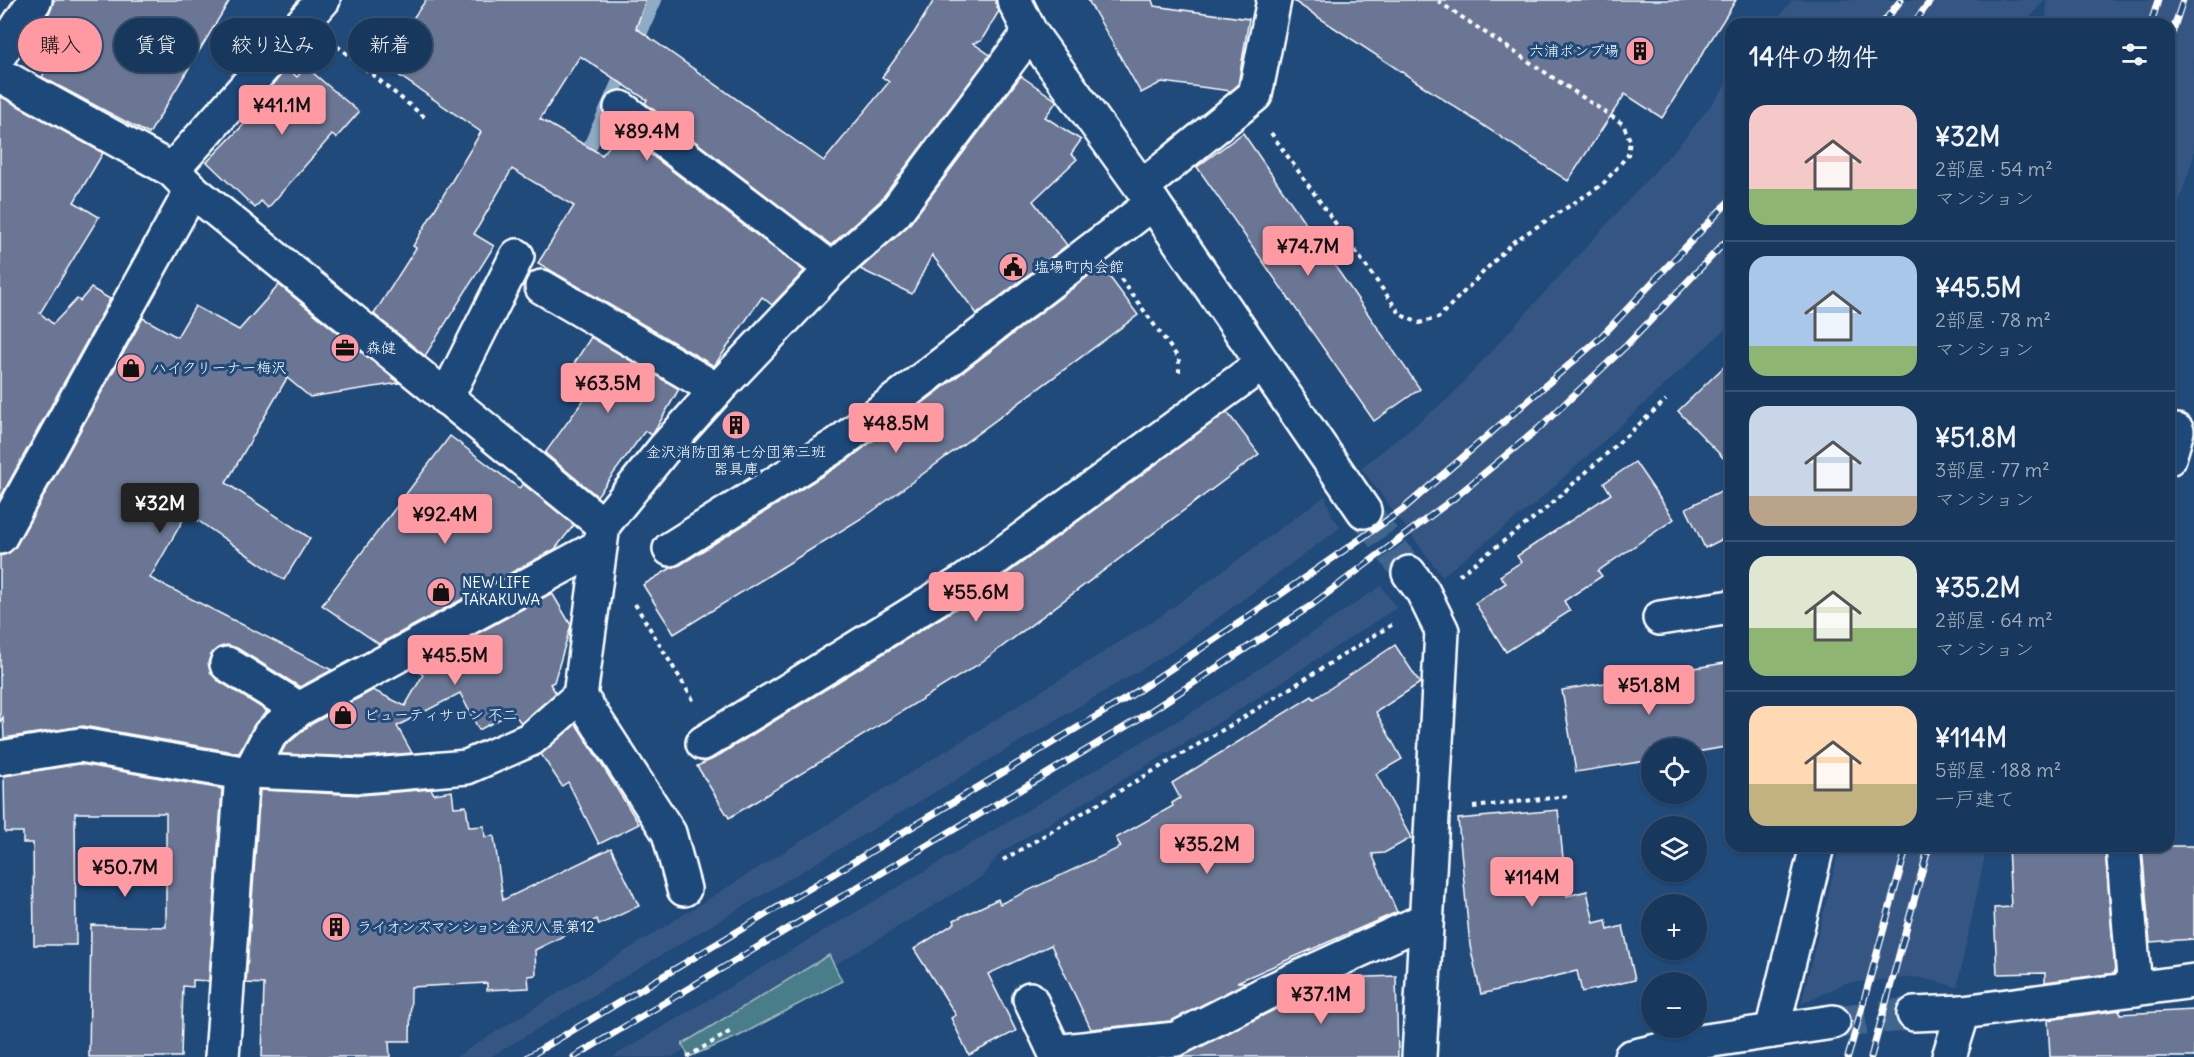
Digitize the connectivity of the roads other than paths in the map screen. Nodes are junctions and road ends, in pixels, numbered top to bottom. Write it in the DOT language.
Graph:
graph roads {
  1 [pos="35,0"];
  2 [pos="1014,0"];
  3 [pos="1274,0"];
  4 [pos="314,11"];
  5 [pos="1030,32"];
  6 [pos="0,54"];
  7 [pos="0,75"];
  8 [pos="621,108"];
  9 [pos="182,180"];
  10 [pos="1148,195"];
  11 [pos="517,256"];
  12 [pos="832,270"];
  13 [pos="542,287"];
  14 [pos="1262,364"];
  15 [pos="717,390"];
  16 [pos="446,398"];
  17 [pos="1364,511"];
  18 [pos="602,536"];
  19 [pos="0,537"];
  20 [pos="670,549"];
  21 [pos="1409,573"];
  22 [pos="1725,608"];
  23 [pos="1660,618"];
  24 [pos="226,664"];
  25 [pos="580,696"];
  26 [pos="299,709"];
  27 [pos="709,740"];
  28 [pos="0,758"];
  29 [pos="247,772"];
  30 [pos="1816,852"];
  31 [pos="2123,852"];
  32 [pos="684,889"];
  33 [pos="1425,920"];
  34 [pos="2194,981"];
  35 [pos="2134,989"];
  36 [pos="1030,999"];
  37 [pos="1963,1012"];
  38 [pos="1914,1014"];
  39 [pos="1833,1022"];
  40 [pos="1772,1031"];
  41 [pos="222,1057"];
  42 [pos="1419,1057"];
  43 [pos="1631,1057"];
  44 [pos="1949,1057"];
  1 -- 6 [label="street"];
  2 -- 5 [label="street"];
  3 -- 10 [label="street"];
  4 -- 9 [label="street"];
  5 -- 10 [label="street"];
  5 -- 12 [label="street"];
  7 -- 9 [label="street"];
  8 -- 12 [label="street"];
  9 -- 16 [label="street"];
  9 -- 19 [label="street"];
  10 -- 14 [label="street"];
  10 -- 20 [label="street"];
  11 -- 16 [label="street"];
  12 -- 15 [label="street"];
  13 -- 15 [label="street"];
  14 -- 17 [label="street"];
  14 -- 27 [label="street"];
  15 -- 18 [label="street"];
  16 -- 18 [label="street"];
  18 -- 25 [label="street"];
  18 -- 26 [label="street"];
  21 -- 33 [label="street"];
  22 -- 23 [label="street"];
  24 -- 26 [label="street"];
  25 -- 29 [label="street"];
  25 -- 32 [label="street"];
  26 -- 29 [label="street"];
  28 -- 29 [label="street"];
  29 -- 41 [label="street"];
  30 -- 40 [label="street"];
  31 -- 35 [label="street"];
  33 -- 36 [label="street"];
  33 -- 42 [label="street"];
  34 -- 35 [label="street"];
  35 -- 37 [label="street"];
  37 -- 38 [label="street"];
  37 -- 44 [label="street"];
  39 -- 40 [label="street"];
  40 -- 43 [label="street"];
}
